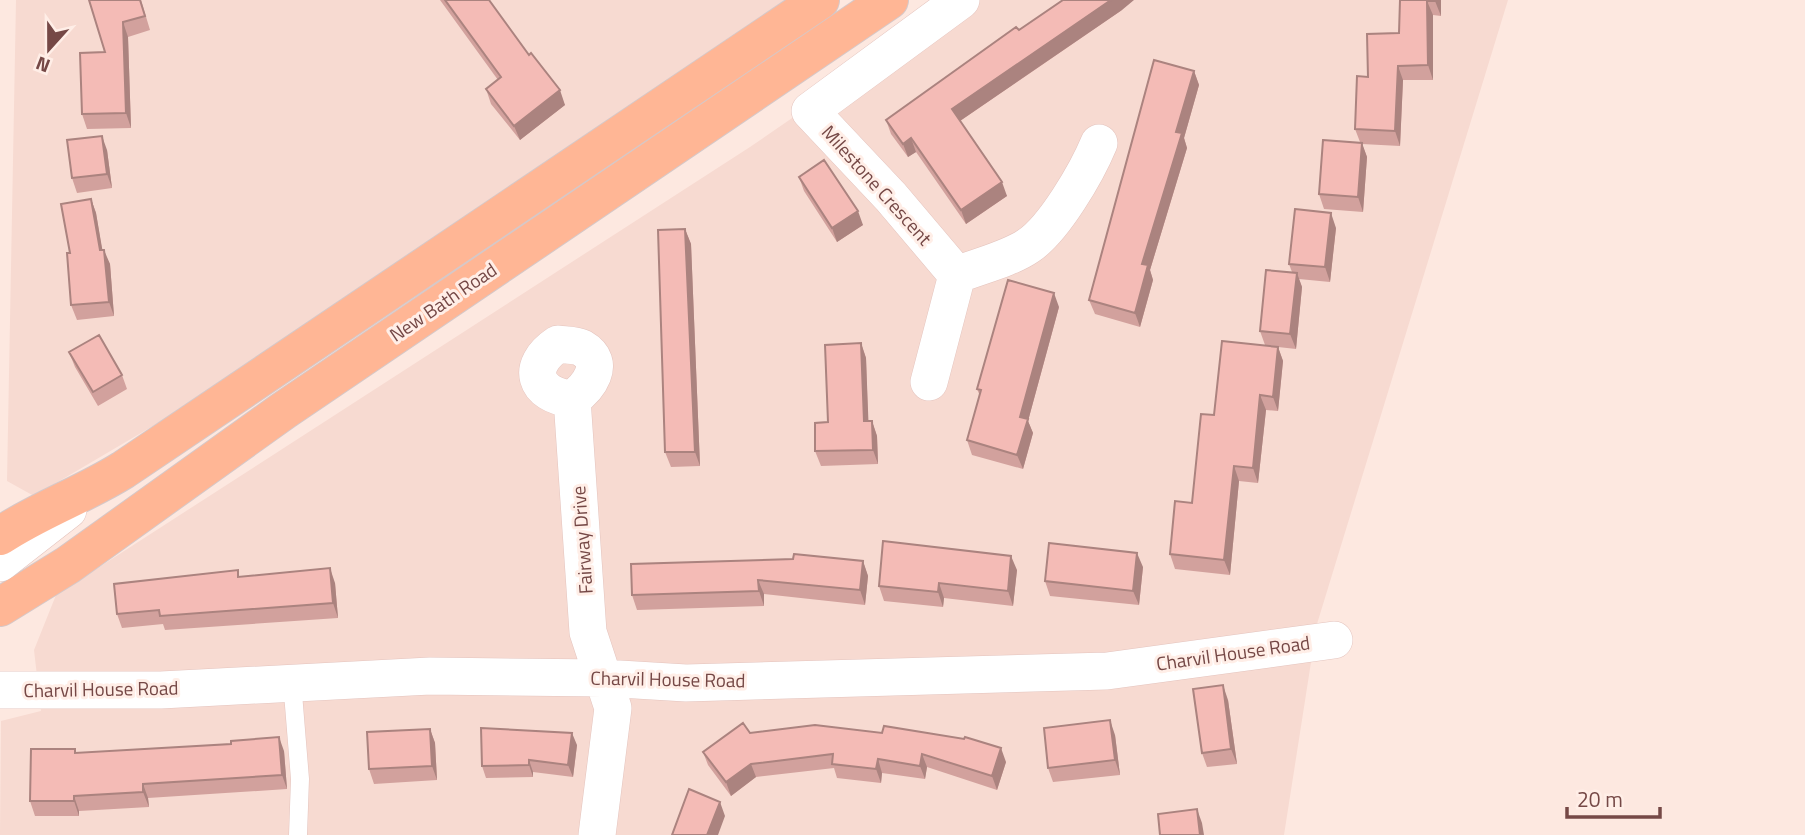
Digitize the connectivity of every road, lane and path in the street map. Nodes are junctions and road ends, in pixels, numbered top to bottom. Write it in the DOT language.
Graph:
graph roads {
  1 [pos="821,0"];
  2 [pos="889,0"];
  3 [pos="961,0"];
  4 [pos="1100,143"];
  5 [pos="957,275"];
  6 [pos="929,382"];
  7 [pos="572,399"];
  8 [pos="85,494"];
  9 [pos="7,524"];
  10 [pos="0,563"];
  11 [pos="0,607"];
  12 [pos="1334,640"];
  13 [pos="603,678"];
  14 [pos="292,681"];
  15 [pos="0,690"];
  16 [pos="298,835"];
  17 [pos="597,835"];
  1 -- 8 [label="main road, New Bath Road"];
  2 -- 11 [label="main road, New Bath Road"];
  3 -- 5 [label="street, Milestone Crescent"];
  4 -- 5 [label="street"];
  5 -- 6 [label="street"];
  7 -- 13 [label="street, Fairway Drive"];
  8 -- 9 [label="main road, New Bath Road"];
  8 -- 10 [label="street"];
  12 -- 13 [label="street, Charvil House Road"];
  13 -- 14 [label="street, Charvil House Road"];
  13 -- 17 [label="street, Fairway Drive"];
  14 -- 15 [label="street, Charvil House Road"];
  14 -- 16 [label="lane"];
}
